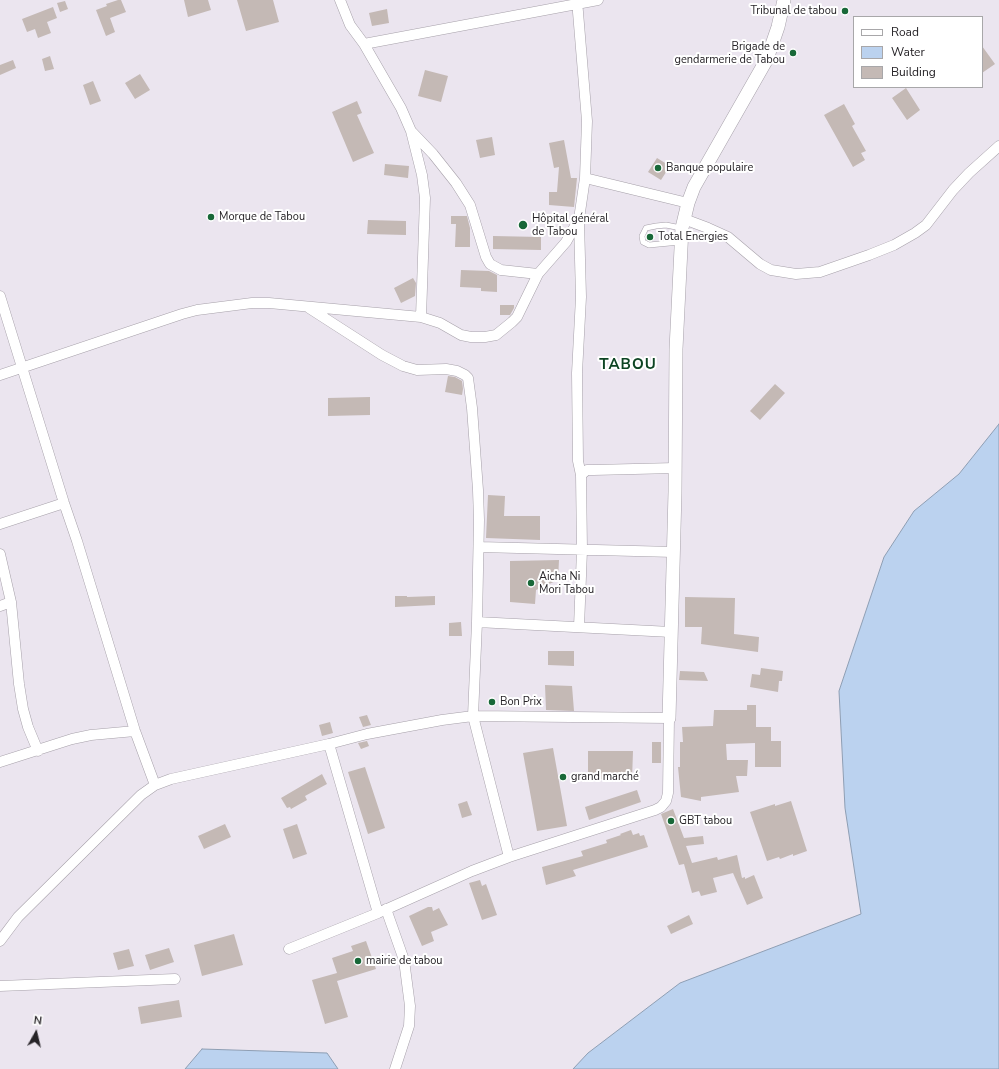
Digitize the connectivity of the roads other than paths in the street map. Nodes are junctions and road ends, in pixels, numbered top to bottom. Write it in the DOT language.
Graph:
graph roads {
  1 [pos="340,0"];
  2 [pos="598,0"];
  3 [pos="784,0"];
  4 [pos="577,2"];
  5 [pos="364,44"];
  6 [pos="411,131"];
  7 [pos="999,146"];
  8 [pos="585,178"];
  9 [pos="688,203"];
  10 [pos="579,219"];
  11 [pos="683,224"];
  12 [pos="681,242"];
  13 [pos="538,274"];
  14 [pos="0,296"];
  15 [pos="308,307"];
  16 [pos="421,318"];
  17 [pos="22,368"];
  18 [pos="0,375"];
  19 [pos="675,468"];
  20 [pos="582,475"];
  21 [pos="64,503"];
  22 [pos="0,524"];
  23 [pos="479,547"];
  24 [pos="582,550"];
  25 [pos="674,552"];
  26 [pos="0,554"];
  27 [pos="11,602"];
  28 [pos="0,606"];
  29 [pos="477,622"];
  30 [pos="579,627"];
  31 [pos="671,632"];
  32 [pos="473,716"];
  33 [pos="669,718"];
  34 [pos="134,730"];
  35 [pos="329,744"];
  36 [pos="38,751"];
  37 [pos="0,762"];
  38 [pos="155,785"];
  39 [pos="509,857"];
  40 [pos="382,911"];
  41 [pos="0,941"];
  42 [pos="289,949"];
  43 [pos="175,979"];
  44 [pos="0,986"];
  45 [pos="395,1069"];
  1 -- 5 [label="street"];
  2 -- 4 [label="street"];
  3 -- 9 [label="street"];
  4 -- 5 [label="street"];
  4 -- 8 [label="street"];
  5 -- 6 [label="street"];
  6 -- 13 [label="street"];
  6 -- 16 [label="street"];
  7 -- 11 [label="street"];
  8 -- 9 [label="street"];
  8 -- 10 [label="street"];
  9 -- 11 [label="street"];
  10 -- 13 [label="street"];
  10 -- 20 [label="street"];
  11 -- 12 [label="street"];
  11 -- 12 [label="lane"];
  12 -- 19 [label="street"];
  13 -- 16 [label="street"];
  14 -- 17 [label="street"];
  15 -- 16 [label="street"];
  15 -- 17 [label="street"];
  15 -- 23 [label="street"];
  17 -- 18 [label="street"];
  17 -- 21 [label="street"];
  19 -- 20 [label="street"];
  19 -- 25 [label="street"];
  20 -- 24 [label="street"];
  21 -- 22 [label="street"];
  21 -- 34 [label="street"];
  23 -- 24 [label="street"];
  23 -- 29 [label="street"];
  24 -- 25 [label="street"];
  24 -- 30 [label="street"];
  25 -- 31 [label="street"];
  26 -- 27 [label="street"];
  27 -- 28 [label="street"];
  27 -- 36 [label="street"];
  29 -- 30 [label="street"];
  29 -- 32 [label="street"];
  30 -- 31 [label="street"];
  31 -- 33 [label="street"];
  32 -- 33 [label="street"];
  32 -- 35 [label="street"];
  32 -- 39 [label="street"];
  33 -- 39 [label="street"];
  34 -- 36 [label="street"];
  34 -- 38 [label="street"];
  35 -- 38 [label="street"];
  35 -- 40 [label="street"];
  36 -- 37 [label="street"];
  38 -- 41 [label="street"];
  39 -- 40 [label="street"];
  40 -- 42 [label="street"];
  40 -- 45 [label="street"];
  43 -- 44 [label="street"];
}
